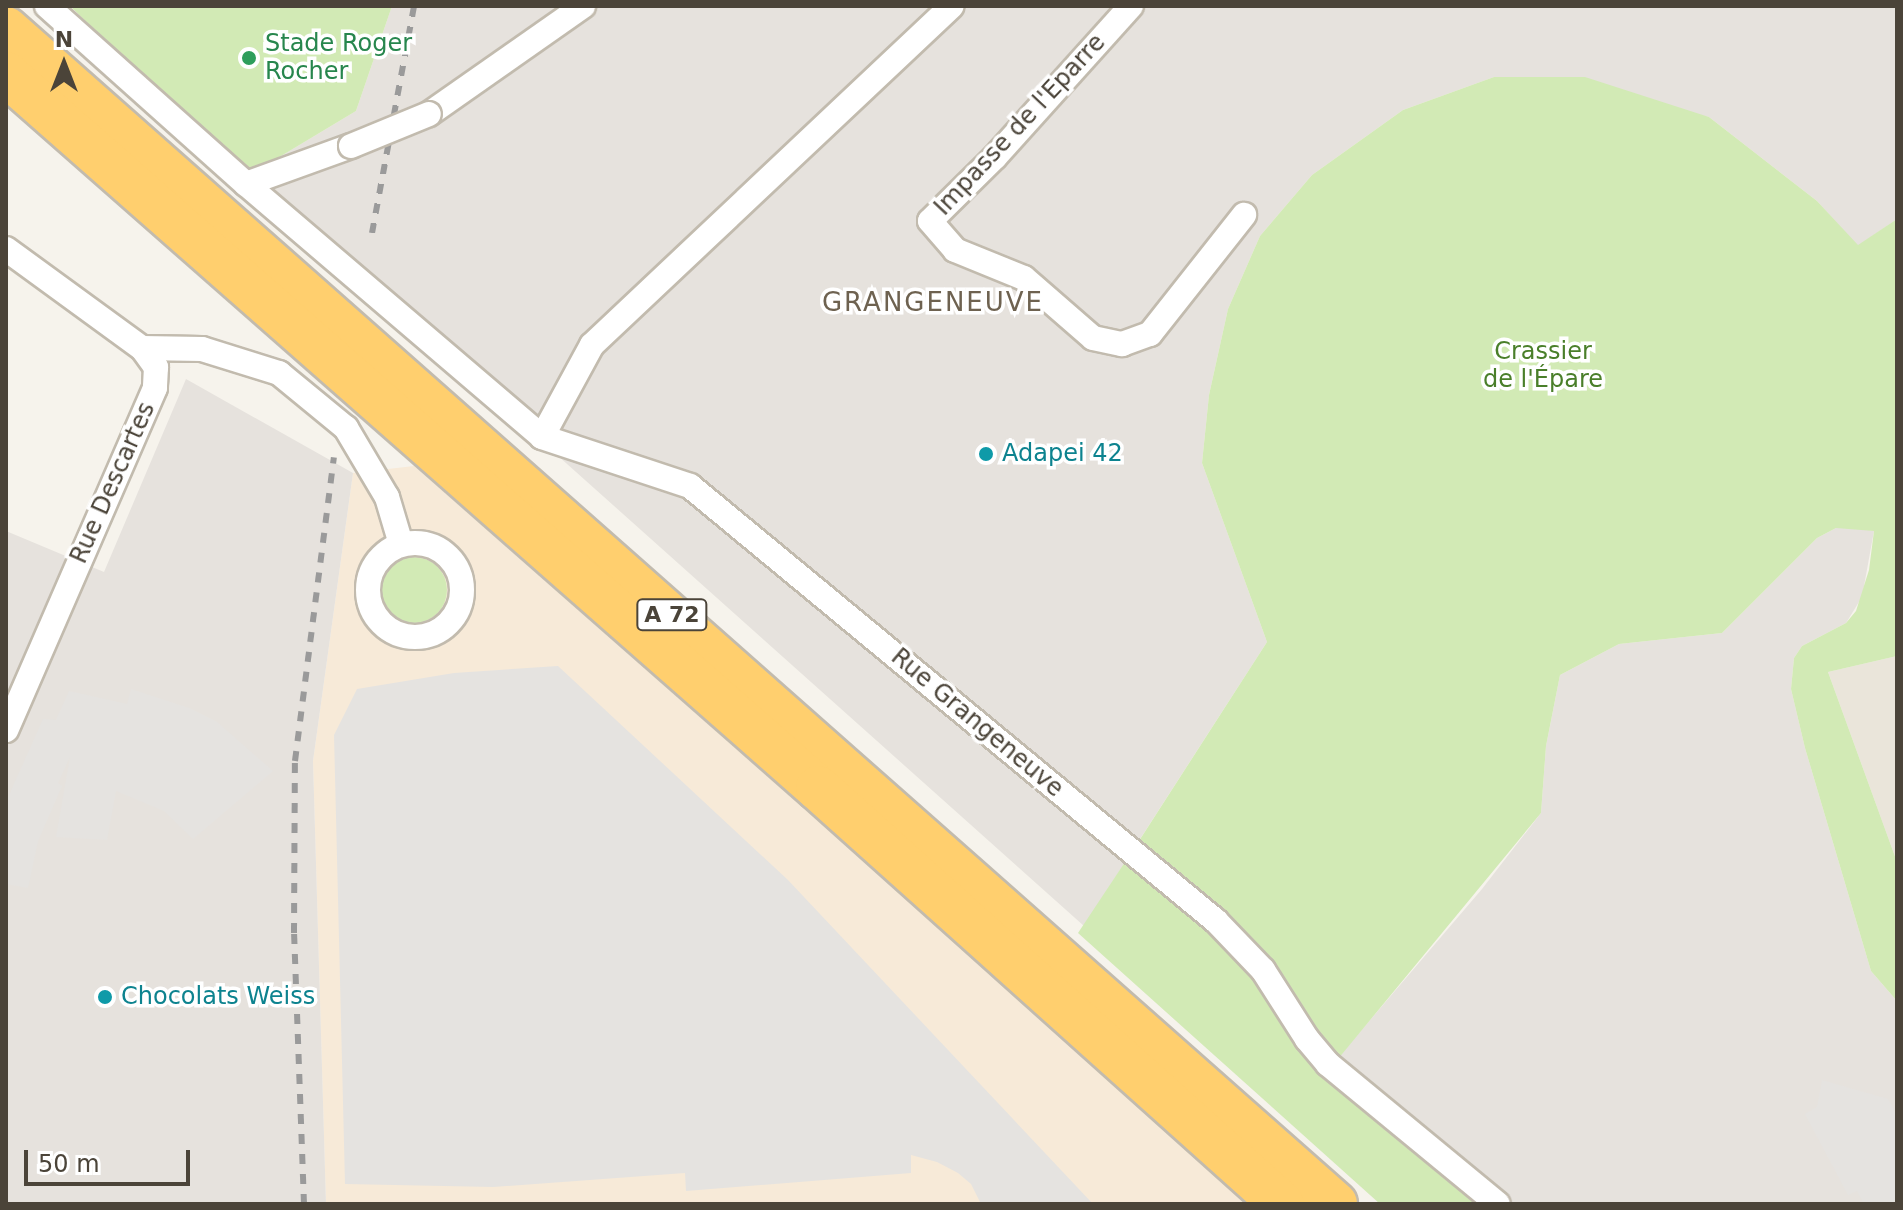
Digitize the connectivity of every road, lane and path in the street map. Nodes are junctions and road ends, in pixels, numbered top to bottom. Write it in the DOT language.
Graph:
graph roads {
  1 [pos="47,6"];
  2 [pos="583,6"];
  3 [pos="952,6"];
  4 [pos="1131,6"];
  5 [pos="6,29"];
  6 [pos="6,74"];
  7 [pos="246,184"];
  8 [pos="1244,215"];
  9 [pos="6,249"];
  10 [pos="142,348"];
  11 [pos="542,437"];
  12 [pos="401,544"];
  13 [pos="6,730"];
  14 [pos="1282,1204"];
  15 [pos="1335,1204"];
  16 [pos="1498,1204"];
  1 -- 7 [label="street"];
  2 -- 7 [label="street, bridge"];
  3 -- 11 [label="street"];
  4 -- 8 [label="street, Impasse de l'Eparre"];
  5 -- 15 [label="highway, A 72"];
  6 -- 14 [label="highway, A 72"];
  7 -- 11 [label="street"];
  9 -- 10 [label="street"];
  10 -- 12 [label="street"];
  10 -- 13 [label="street, Rue Descartes"];
  11 -- 16 [label="street, Rue Grangeneuve"];
}
